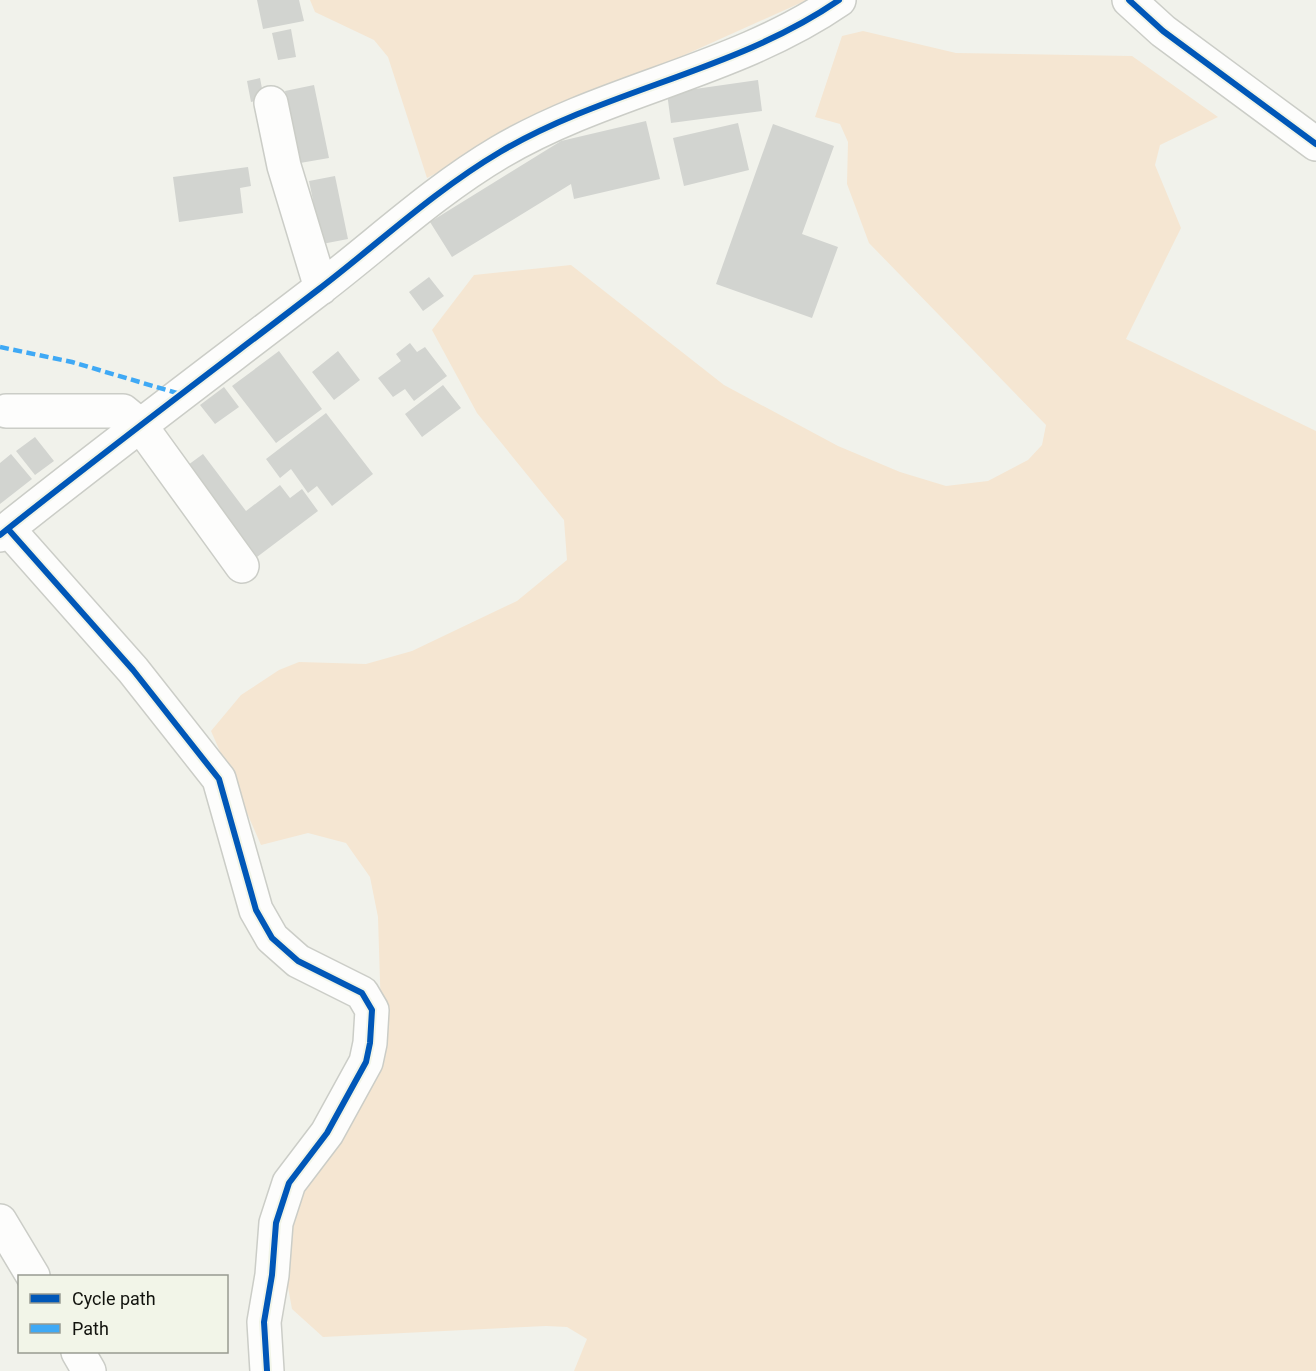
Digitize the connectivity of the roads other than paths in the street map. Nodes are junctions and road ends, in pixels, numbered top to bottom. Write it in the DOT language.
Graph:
graph roads {
  1 [pos="839,0"];
  2 [pos="1129,0"];
  3 [pos="272,103"];
  4 [pos="1316,144"];
  5 [pos="321,288"];
  6 [pos="6,411"];
  7 [pos="140,425"];
  8 [pos="4,532"];
  9 [pos="242,566"];
  10 [pos="0,1221"];
  11 [pos="32,1275"];
  12 [pos="79,1353"];
  13 [pos="90,1371"];
  14 [pos="267,1371"];
  1 -- 5 [label="street"];
  2 -- 4 [label="street"];
  3 -- 5 [label="street"];
  5 -- 7 [label="street"];
  6 -- 7 [label="street"];
  7 -- 8 [label="street"];
  7 -- 9 [label="street"];
  8 -- 14 [label="street"];
  10 -- 11 [label="street"];
  12 -- 13 [label="street"];
}
